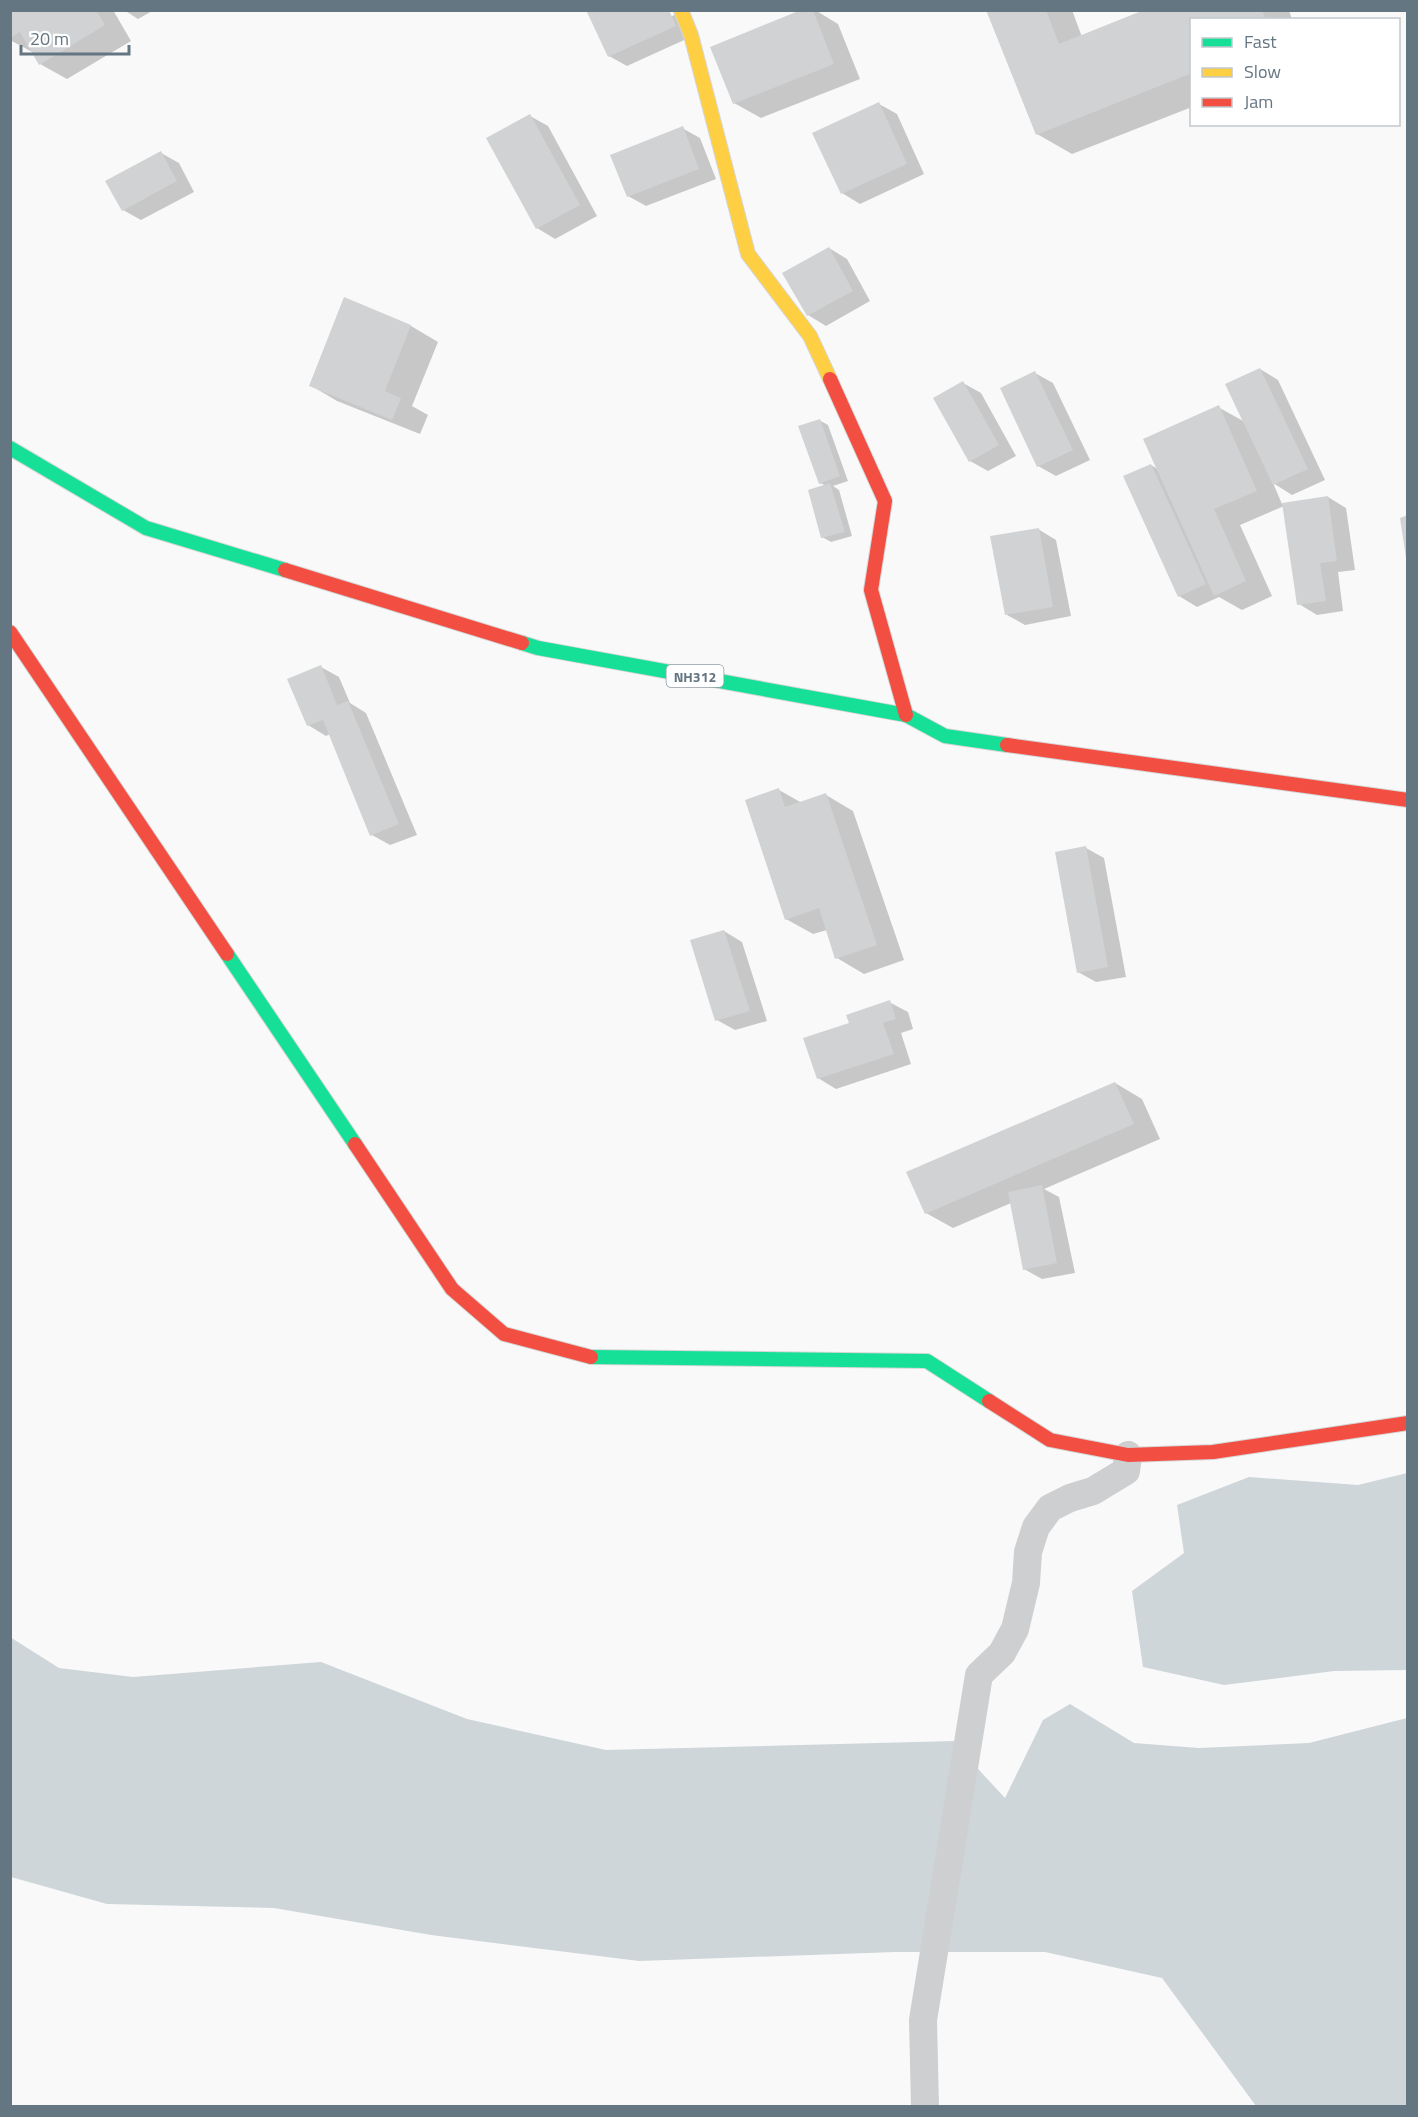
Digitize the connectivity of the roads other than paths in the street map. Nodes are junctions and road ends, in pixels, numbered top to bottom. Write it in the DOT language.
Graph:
graph roads {
  1 [pos="681,10"];
  2 [pos="10,448"];
  3 [pos="10,632"];
  4 [pos="906,715"];
  5 [pos="1407,800"];
  6 [pos="1407,1423"];
  7 [pos="1128,1455"];
  8 [pos="925,2106"];
  1 -- 4 [label="main road"];
  2 -- 4 [label="main road, NH312"];
  3 -- 7 [label="main road"];
  4 -- 5 [label="main road, NH312"];
  6 -- 7 [label="main road"];
  7 -- 8 [label="street"];
}
